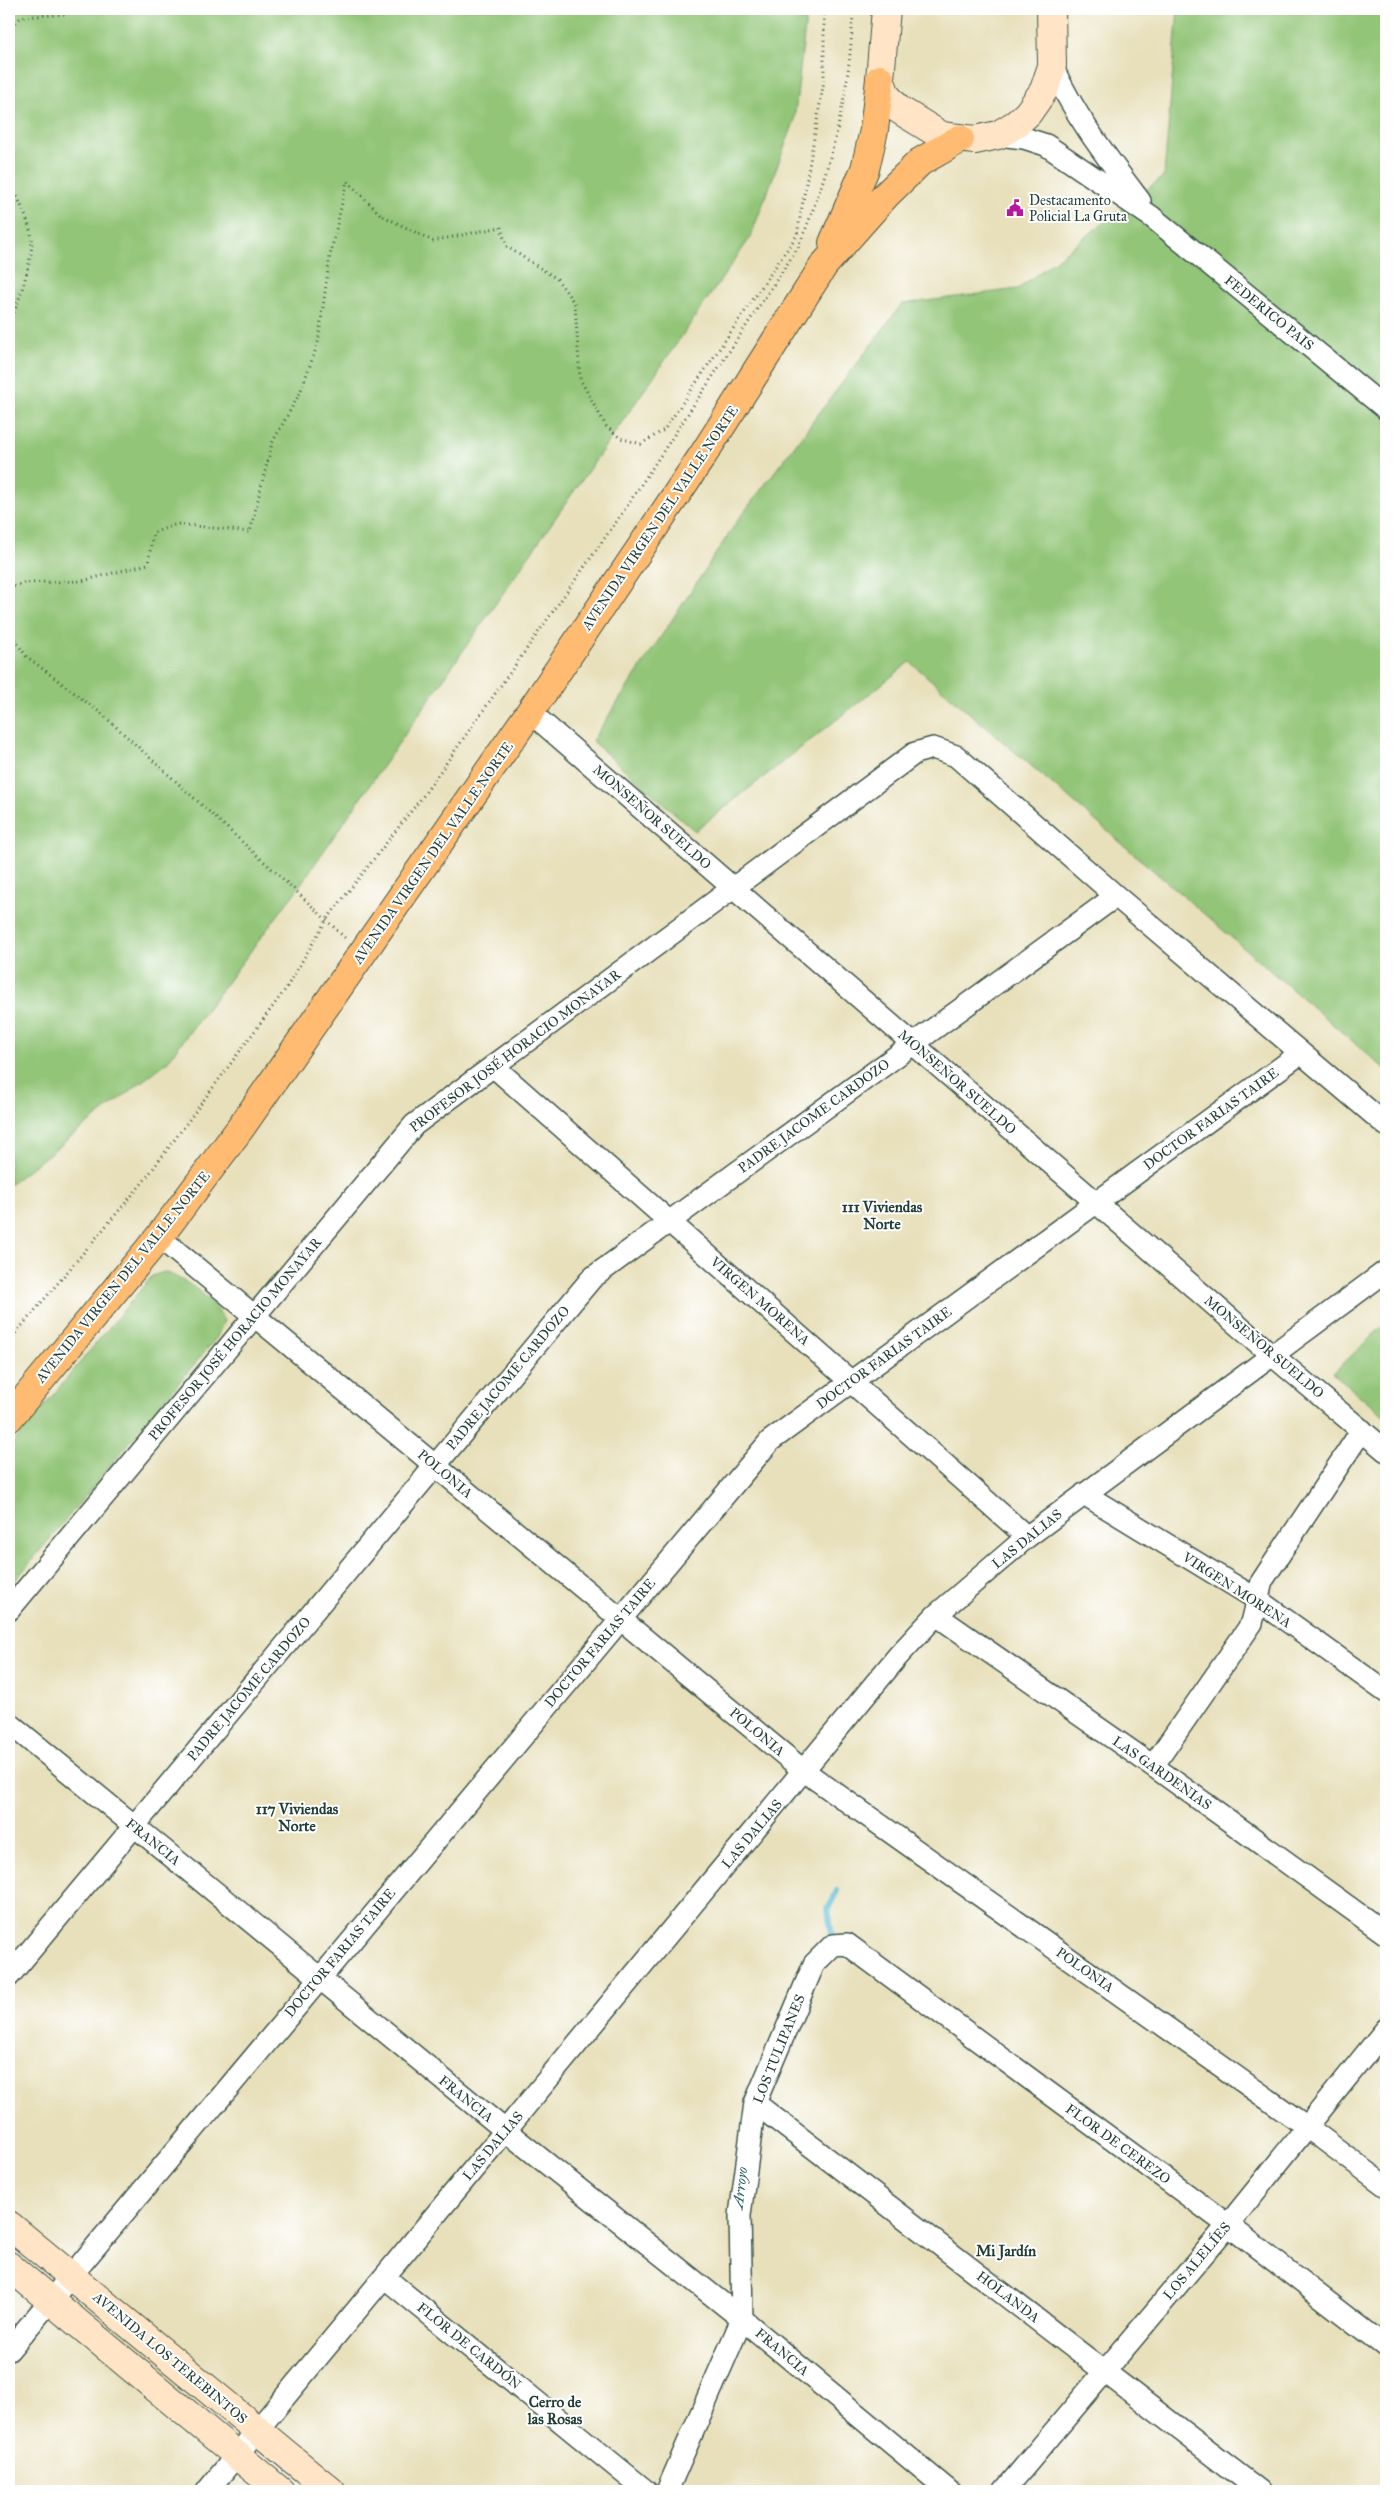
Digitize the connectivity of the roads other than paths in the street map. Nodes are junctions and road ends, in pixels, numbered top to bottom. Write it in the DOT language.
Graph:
graph roads {
  1 [pos="886,9"];
  2 [pos="1051,9"];
  3 [pos="1052,66"];
  4 [pos="880,79"];
  5 [pos="998,135"];
  6 [pos="960,139"];
  7 [pos="1152,217"];
  8 [pos="824,265"];
  9 [pos="1386,409"];
  10 [pos="530,712"];
  11 [pos="734,888"];
  12 [pos="1116,896"];
  13 [pos="913,1044"];
  14 [pos="1302,1053"];
  15 [pos="493,1066"];
  16 [pos="1386,1125"];
  17 [pos="1096,1203"];
  18 [pos="670,1222"];
  19 [pos="159,1237"];
  20 [pos="1386,1270"];
  21 [pos="254,1316"];
  22 [pos="1272,1356"];
  23 [pos="851,1382"];
  24 [pos="9,1418"];
  25 [pos="1362,1430"];
  26 [pos="1386,1451"];
  27 [pos="435,1466"];
  28 [pos="1084,1494"];
  29 [pos="1027,1537"];
  30 [pos="1258,1600"];
  31 [pos="9,1610"];
  32 [pos="936,1615"];
  33 [pos="620,1619"];
  34 [pos="1386,1692"];
  35 [pos="9,1723"];
  36 [pos="1154,1766"];
  37 [pos="804,1771"];
  38 [pos="134,1826"];
  39 [pos="1386,1934"];
  40 [pos="847,1944"];
  41 [pos="9,1976"];
  42 [pos="319,1978"];
  43 [pos="1386,2029"];
  44 [pos="755,2103"];
  45 [pos="1307,2127"];
  46 [pos="506,2131"];
  47 [pos="1386,2186"];
  48 [pos="9,2225"];
  49 [pos="1228,2225"];
  50 [pos="9,2266"];
  51 [pos="70,2275"];
  52 [pos="384,2278"];
  53 [pos="50,2300"];
  54 [pos="742,2318"];
  55 [pos="1386,2347"];
  56 [pos="9,2350"];
  57 [pos="1104,2370"];
  58 [pos="258,2431"];
  59 [pos="237,2455"];
  60 [pos="207,2491"];
  61 [pos="280,2491"];
  62 [pos="331,2491"];
  63 [pos="646,2491"];
  64 [pos="667,2491"];
  65 [pos="949,2491"];
  66 [pos="1004,2491"];
  67 [pos="1260,2491"];
  1 -- 4 [label="main road"];
  2 -- 3 [label="main road"];
  3 -- 5 [label="main road"];
  3 -- 7 [label="street, FEDERICO PAIS"];
  4 -- 6 [label="main road"];
  4 -- 8 [label="main road, AVENIDA VIRGEN DEL VALLE NORTE"];
  5 -- 6 [label="main road"];
  5 -- 7 [label="street, FEDERICO PAIS"];
  6 -- 8 [label="main road, AVENIDA VIRGEN DEL VALLE NORTE"];
  7 -- 9 [label="street, FEDERICO PAIS"];
  8 -- 10 [label="main road, AVENIDA VIRGEN DEL VALLE NORTE"];
  10 -- 11 [label="street, MONSEÑOR SUELDO"];
  10 -- 19 [label="main road, AVENIDA VIRGEN DEL VALLE NORTE"];
  11 -- 12 [label="street, PROFESOR JOSÉ HORACIO MONAYAR"];
  11 -- 13 [label="street, MONSEÑOR SUELDO"];
  11 -- 15 [label="street, PROFESOR JOSÉ HORACIO MONAYAR"];
  12 -- 13 [label="street, PADRE JACOME CARDOZO"];
  12 -- 14 [label="street"];
  13 -- 17 [label="street, MONSEÑOR SUELDO"];
  13 -- 18 [label="street, PADRE JACOME CARDOZO"];
  14 -- 16 [label="street"];
  14 -- 17 [label="street, DOCTOR FARIAS TAIRE"];
  15 -- 18 [label="street, VIRGEN MORENA"];
  15 -- 21 [label="street, PROFESOR JOSÉ HORACIO MONAYAR"];
  17 -- 22 [label="street, MONSEÑOR SUELDO"];
  17 -- 23 [label="street, DOCTOR FARIAS TAIRE"];
  18 -- 23 [label="street, VIRGEN MORENA"];
  18 -- 27 [label="street, PADRE JACOME CARDOZO"];
  19 -- 21 [label="street, POLONIA"];
  19 -- 24 [label="main road, AVENIDA VIRGEN DEL VALLE NORTE"];
  20 -- 22 [label="street, LAS DALIAS"];
  21 -- 27 [label="street, POLONIA"];
  21 -- 31 [label="street, PROFESOR JOSÉ HORACIO MONAYAR"];
  22 -- 25 [label="street, MONSEÑOR SUELDO"];
  22 -- 28 [label="street, LAS DALIAS"];
  23 -- 29 [label="street, VIRGEN MORENA"];
  23 -- 33 [label="street, DOCTOR FARIAS TAIRE"];
  25 -- 26 [label="street, MONSEÑOR SUELDO"];
  25 -- 30 [label="street"];
  27 -- 33 [label="street, POLONIA"];
  27 -- 38 [label="street, PADRE JACOME CARDOZO"];
  28 -- 29 [label="street, LAS DALIAS"];
  28 -- 30 [label="street, VIRGEN MORENA"];
  29 -- 32 [label="street, LAS DALIAS"];
  30 -- 34 [label="street, VIRGEN MORENA"];
  30 -- 36 [label="street"];
  32 -- 36 [label="street, LAS GARDENIAS"];
  32 -- 37 [label="street, LAS DALIAS"];
  33 -- 37 [label="street, POLONIA"];
  33 -- 42 [label="street, DOCTOR FARIAS TAIRE"];
  35 -- 38 [label="street, FRANCIA"];
  36 -- 39 [label="street, LAS GARDENIAS"];
  37 -- 45 [label="street, POLONIA"];
  37 -- 46 [label="street, LAS DALIAS"];
  38 -- 41 [label="street, PADRE JACOME CARDOZO"];
  38 -- 42 [label="street, FRANCIA"];
  40 -- 44 [label="street, LOS TULIPANES"];
  40 -- 49 [label="street, FLOR DE CEREZO"];
  42 -- 46 [label="street, FRANCIA"];
  42 -- 51 [label="street, DOCTOR FARIAS TAIRE"];
  43 -- 45 [label="street, LOS ALELÍES"];
  44 -- 54 [label="street, LOS TULIPANES"];
  44 -- 57 [label="street, HOLANDA"];
  45 -- 47 [label="street, POLONIA"];
  45 -- 49 [label="street, LOS ALELÍES"];
  46 -- 52 [label="street, LAS DALIAS"];
  46 -- 54 [label="street, FRANCIA"];
  48 -- 51 [label="main road, AVENIDA LOS TEREBINTOS"];
  49 -- 55 [label="street, FLOR DE CEREZO"];
  49 -- 57 [label="street, LOS ALELÍES"];
  50 -- 53 [label="main road"];
  51 -- 53 [label="street, DOCTOR FARIAS TAIRE"];
  51 -- 58 [label="main road, AVENIDA LOS TEREBINTOS"];
  52 -- 58 [label="street, LAS DALIAS"];
  52 -- 63 [label="street, FLOR DE CARDÓN"];
  53 -- 56 [label="street, DOCTOR FARIAS TAIRE"];
  53 -- 59 [label="main road"];
  54 -- 64 [label="street, LOS TULIPANES"];
  54 -- 65 [label="street, FRANCIA"];
  57 -- 66 [label="street, LOS ALELÍES"];
  57 -- 67 [label="street, HOLANDA"];
  58 -- 59 [label="street, LAS DALIAS"];
  58 -- 62 [label="main road, AVENIDA LOS TEREBINTOS"];
  59 -- 60 [label="street, LAS DALIAS"];
  59 -- 61 [label="main road"];
}
